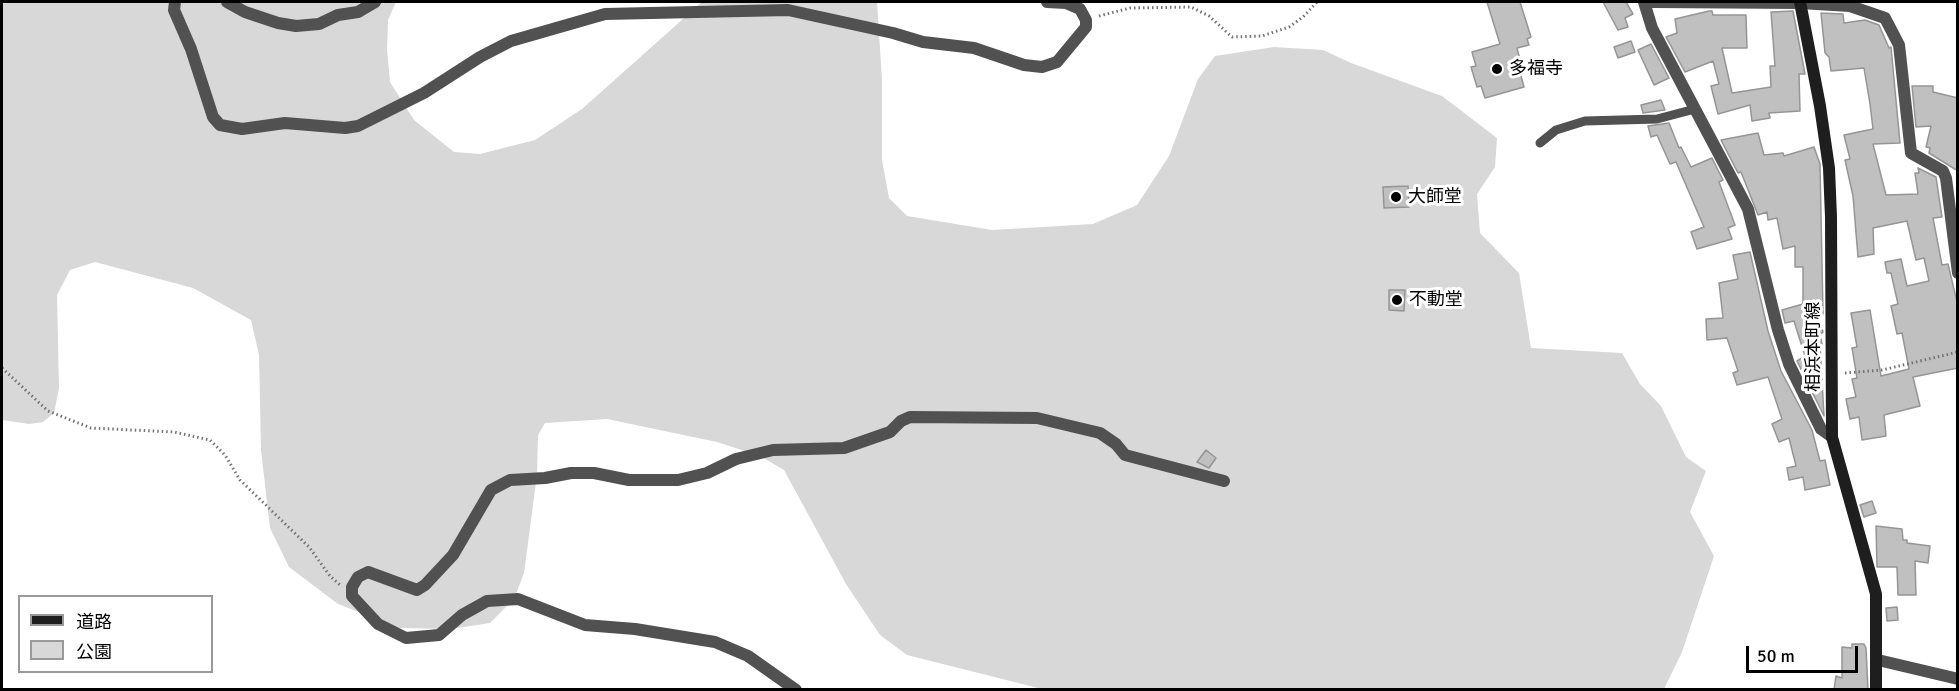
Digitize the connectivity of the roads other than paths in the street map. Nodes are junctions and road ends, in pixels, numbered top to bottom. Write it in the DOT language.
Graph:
graph roads {
  1 [pos="175,2"];
  2 [pos="227,2"];
  3 [pos="375,2"];
  4 [pos="1047,2"];
  5 [pos="1644,2"];
  6 [pos="1653,2"];
  7 [pos="1800,2"];
  8 [pos="1695,109"];
  9 [pos="1540,143"];
  10 [pos="1958,273"];
  11 [pos="1832,437"];
  12 [pos="1224,482"];
  13 [pos="1878,660"];
  14 [pos="1958,679"];
  15 [pos="796,690"];
  16 [pos="1876,690"];
  1 -- 4 [label="street"];
  2 -- 3 [label="street"];
  5 -- 8 [label="street"];
  6 -- 7 [label="street"];
  7 -- 10 [label="street"];
  7 -- 11 [label="main road, 相浜本町線"];
  8 -- 9 [label="lane"];
  8 -- 11 [label="street"];
  11 -- 13 [label="main road, 相浜本町線"];
  12 -- 15 [label="street"];
  13 -- 14 [label="street"];
  13 -- 16 [label="main road, 相浜本町線"];
}
